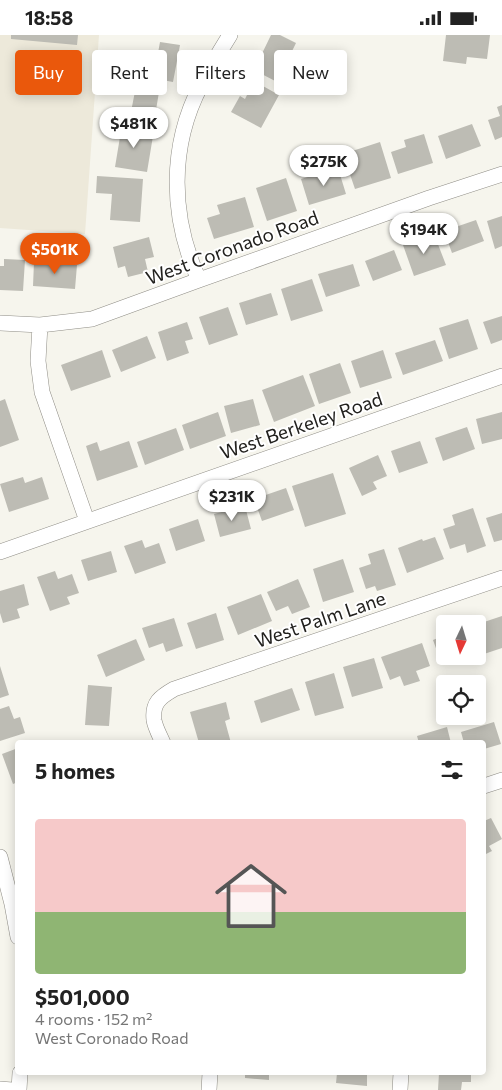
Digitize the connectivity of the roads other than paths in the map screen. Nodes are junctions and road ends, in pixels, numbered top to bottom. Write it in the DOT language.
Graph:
graph roads {
  1 [pos="230,35"];
  2 [pos="502,175"];
  3 [pos="199,280"];
  4 [pos="0,323"];
  5 [pos="40,325"];
  6 [pos="502,376"];
  7 [pos="87,521"];
  8 [pos="0,552"];
  9 [pos="502,578"];
  10 [pos="161,740"];
  11 [pos="502,780"];
  12 [pos="486,785"];
  13 [pos="0,857"];
  14 [pos="15,920"];
  15 [pos="20,1075"];
  16 [pos="210,1075"];
  17 [pos="401,1075"];
  18 [pos="0,1089"];
  19 [pos="12,1090"];
  20 [pos="19,1090"];
  21 [pos="209,1090"];
  22 [pos="400,1090"];
  1 -- 3 [label="street"];
  2 -- 3 [label="street, West Coronado Road"];
  3 -- 5 [label="street, West Coronado Road"];
  4 -- 5 [label="street, West Coronado Road"];
  5 -- 7 [label="street"];
  6 -- 7 [label="street, West Berkeley Road"];
  7 -- 8 [label="street, West Berkeley Road"];
  9 -- 10 [label="street, West Palm Lane"];
  11 -- 12 [label="street"];
  13 -- 14 [label="street"];
  15 -- 20 [label="street"];
  16 -- 21 [label="street"];
  17 -- 22 [label="street"];
  18 -- 19 [label="street"];
}
